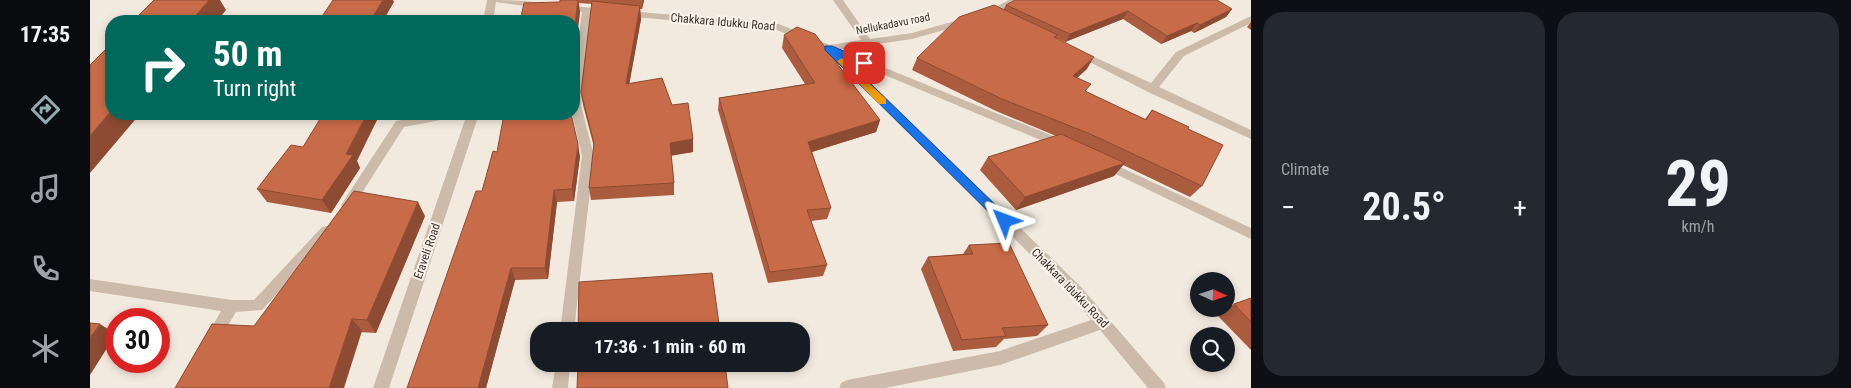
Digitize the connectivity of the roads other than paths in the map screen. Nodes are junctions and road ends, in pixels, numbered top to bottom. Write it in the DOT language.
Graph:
graph roads {
  1 [pos="492,0"];
  2 [pos="500,0"];
  3 [pos="838,0"];
  4 [pos="1016,0"];
  5 [pos="587,10"];
  6 [pos="489,15"];
  7 [pos="1251,19"];
  8 [pos="866,42"];
  9 [pos="1063,47"];
  10 [pos="829,48"];
  11 [pos="580,65"];
  12 [pos="1152,89"];
  13 [pos="420,120"];
  14 [pos="471,120"];
  15 [pos="579,120"];
  16 [pos="1251,135"];
  17 [pos="1075,150"];
  18 [pos="1092,158"];
  19 [pos="1251,234"];
  20 [pos="90,284"];
  21 [pos="232,306"];
  22 [pos="569,322"];
  23 [pos="1103,322"];
  24 [pos="207,347"];
  25 [pos="562,372"];
  26 [pos="381,388"];
  27 [pos="560,388"];
  28 [pos="847,388"];
  29 [pos="1158,388"];
  1 -- 6 [label="street"];
  2 -- 5 [label="street, Chakkara Idukku Road"];
  3 -- 8 [label="street"];
  4 -- 8 [label="street, Nellukadavu road"];
  5 -- 10 [label="street, Chakkara Idukku Road"];
  5 -- 11 [label="street"];
  7 -- 12 [label="street"];
  8 -- 10 [label="street, Nellukadavu road"];
  9 -- 12 [label="street"];
  10 -- 17 [label="street"];
  10 -- 23 [label="street, Chakkara Idukku Road"];
  12 -- 16 [label="street"];
  13 -- 21 [label="street"];
  14 -- 26 [label="street, Eraveli Road"];
  15 -- 22 [label="street"];
  18 -- 19 [label="street"];
  20 -- 21 [label="street"];
  21 -- 24 [label="street"];
  23 -- 28 [label="street"];
  23 -- 29 [label="street, Chakkara Idukku Road"];
  25 -- 27 [label="street"];
}
